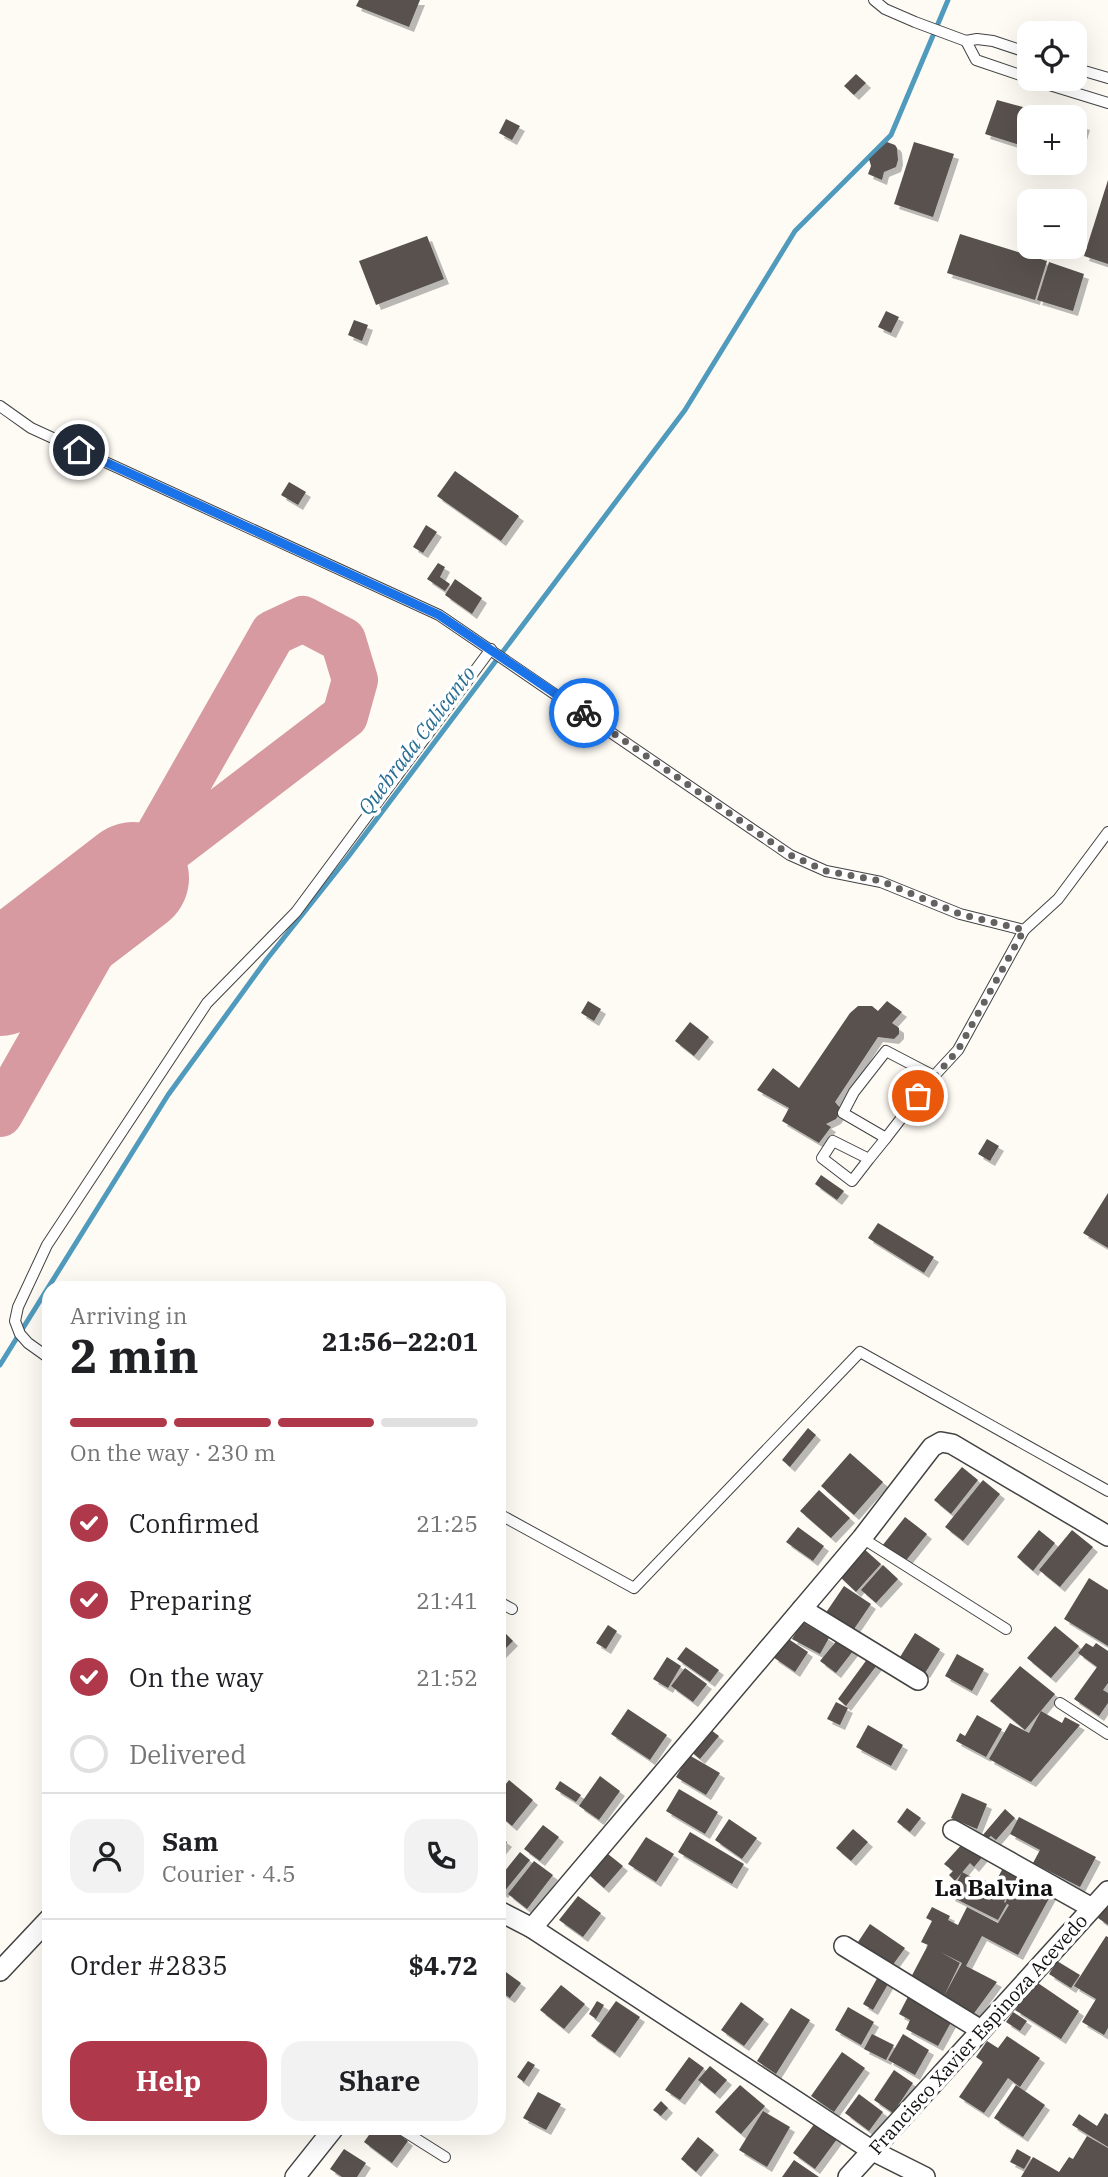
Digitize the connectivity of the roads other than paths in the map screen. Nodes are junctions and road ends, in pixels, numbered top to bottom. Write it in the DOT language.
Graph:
graph roads {
  1 [pos="874,0"];
  2 [pos="966,41"];
  3 [pos="1017,49"];
  4 [pos="1087,72"];
  5 [pos="1017,75"];
  6 [pos="1108,78"];
  7 [pos="1069,91"];
  8 [pos="1108,103"];
  9 [pos="0,405"];
  10 [pos="491,650"];
  11 [pos="1108,832"];
  12 [pos="1024,930"];
  13 [pos="934,1076"];
  14 [pos="886,1138"];
  15 [pos="869,1159"];
  16 [pos="42,1353"];
  17 [pos="1108,1491"];
  18 [pos="506,1518"];
  19 [pos="1108,1536"];
  20 [pos="862,1538"];
  21 [pos="506,1606"];
  22 [pos="512,1609"];
  23 [pos="802,1609"];
  24 [pos="1006,1629"];
  25 [pos="918,1680"];
  26 [pos="1060,1703"];
  27 [pos="1108,1734"];
  28 [pos="953,1830"];
  29 [pos="1108,1891"];
  30 [pos="1092,1909"];
  31 [pos="506,1917"];
  32 [pos="42,1926"];
  33 [pos="532,1928"];
  34 [pos="845,1946"];
  35 [pos="0,1971"];
  36 [pos="981,2030"];
  37 [pos="328,2135"];
  38 [pos="410,2135"];
  39 [pos="871,2150"];
  40 [pos="445,2157"];
  41 [pos="295,2177"];
  42 [pos="848,2177"];
  43 [pos="925,2177"];
  1 -- 2 [label="lane"];
  2 -- 3 [label="lane"];
  2 -- 5 [label="lane"];
  4 -- 6 [label="lane"];
  7 -- 8 [label="lane"];
  9 -- 10 [label="lane"];
  10 -- 12 [label="lane"];
  10 -- 16 [label="lane"];
  11 -- 12 [label="lane"];
  12 -- 13 [label="lane"];
  13 -- 14 [label="lane"];
  13 -- 14 [label="lane"];
  14 -- 15 [label="lane"];
  15 -- 15 [label="lane"];
  17 -- 18 [label="lane"];
  19 -- 20 [label="street"];
  20 -- 23 [label="street"];
  20 -- 24 [label="lane"];
  21 -- 22 [label="lane"];
  23 -- 25 [label="street"];
  23 -- 33 [label="street"];
  26 -- 27 [label="lane"];
  28 -- 30 [label="street"];
  29 -- 30 [label="street, Francisco Xavier Espinoza Acevedo"];
  30 -- 36 [label="street, Francisco Xavier Espinoza Acevedo"];
  31 -- 33 [label="street"];
  32 -- 35 [label="street"];
  33 -- 39 [label="street"];
  34 -- 36 [label="street"];
  36 -- 39 [label="street, Francisco Xavier Espinoza Acevedo"];
  37 -- 41 [label="street"];
  38 -- 40 [label="lane"];
  39 -- 42 [label="street, Francisco Xavier Espinoza Acevedo"];
  39 -- 43 [label="street"];
}
